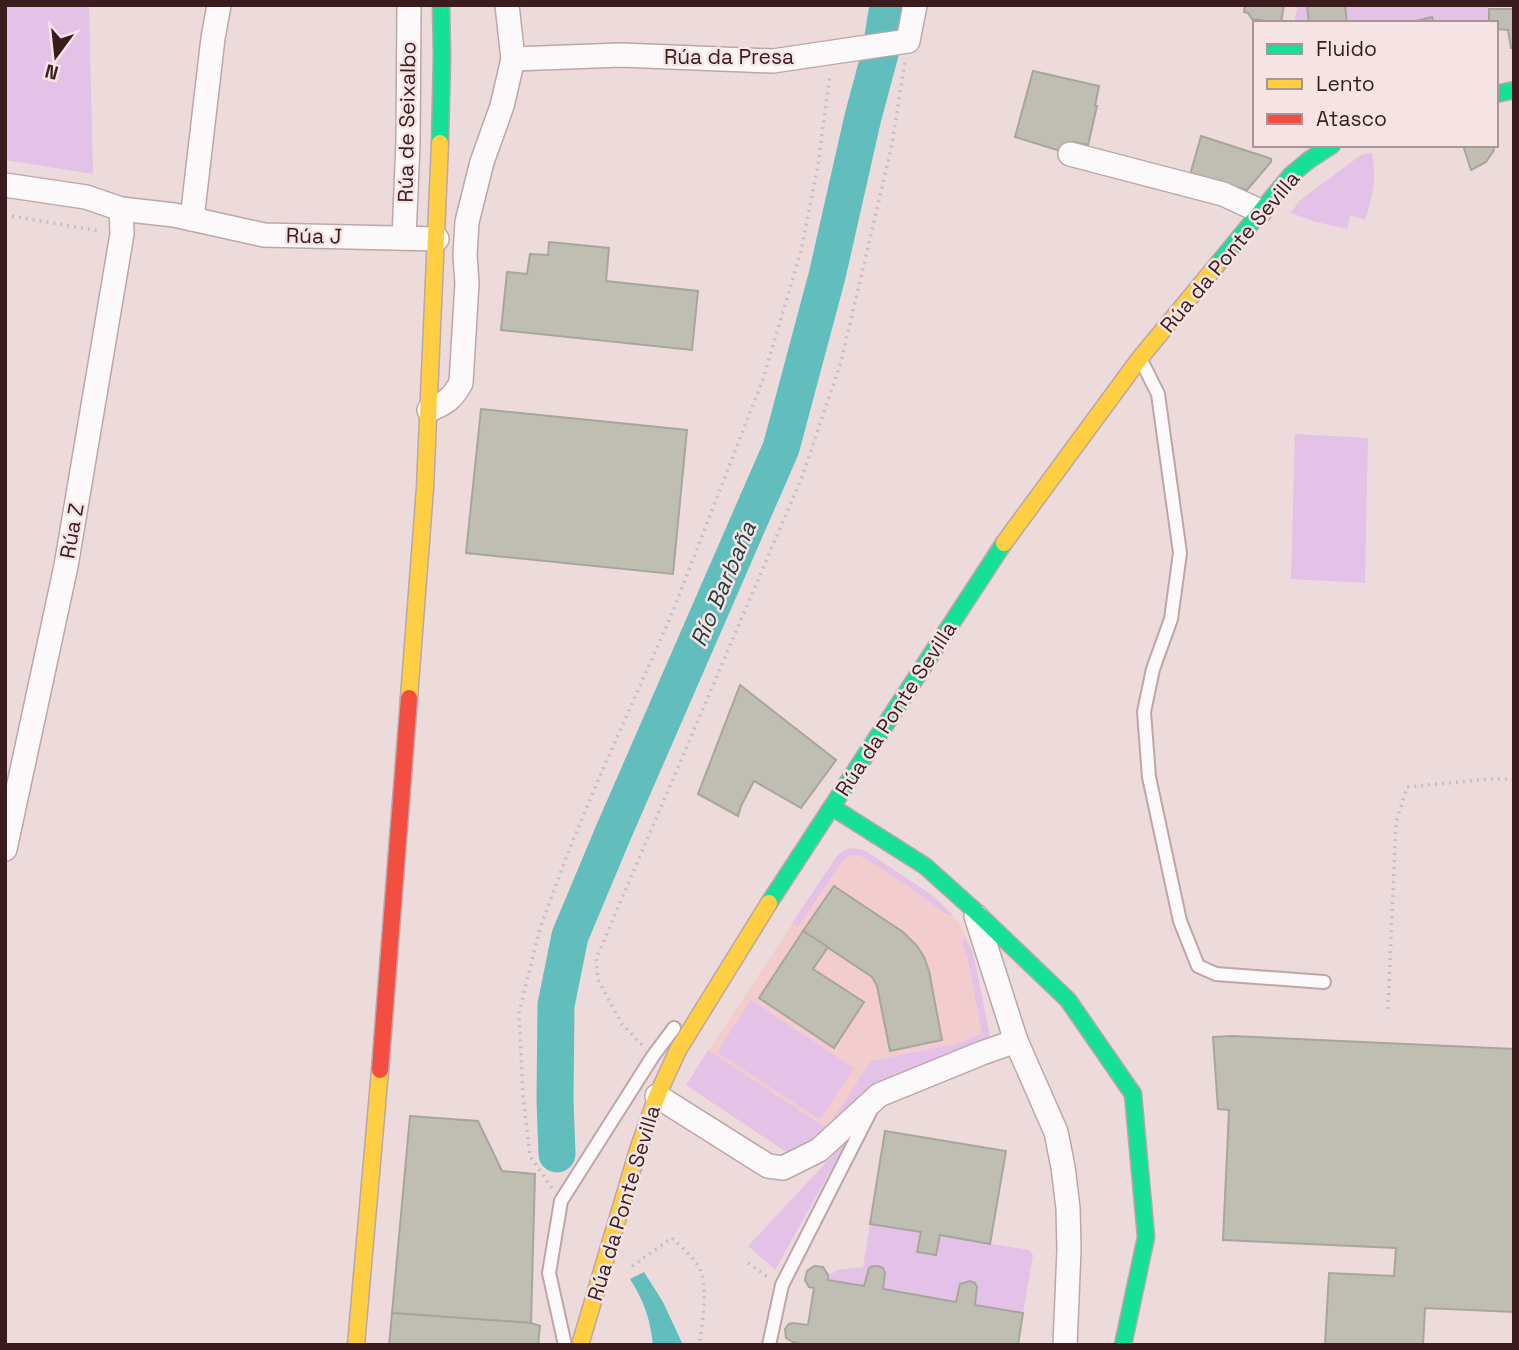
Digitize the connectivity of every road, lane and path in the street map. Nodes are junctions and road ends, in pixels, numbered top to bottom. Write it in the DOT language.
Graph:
graph roads {
  1 [pos="219,5"];
  2 [pos="409,5"];
  3 [pos="440,5"];
  4 [pos="507,5"];
  5 [pos="915,5"];
  6 [pos="908,41"];
  7 [pos="829,53"];
  8 [pos="513,60"];
  9 [pos="1329,147"];
  10 [pos="1070,154"];
  11 [pos="5,185"];
  12 [pos="121,209"];
  13 [pos="1261,211"];
  14 [pos="5,215"];
  15 [pos="192,219"];
  16 [pos="122,234"];
  17 [pos="404,238"];
  18 [pos="437,239"];
  19 [pos="1140,358"];
  20 [pos="429,410"];
  21 [pos="1514,779"];
  22 [pos="832,807"];
  23 [pos="5,849"];
  24 [pos="974,910"];
  25 [pos="730,966"];
  26 [pos="1324,982"];
  27 [pos="1388,1009"];
  28 [pos="1016,1041"];
  29 [pos="653,1056"];
  30 [pos="657,1096"];
  31 [pos="879,1096"];
  32 [pos="561,1201"];
  33 [pos="748,1263"];
  34 [pos="628,1269"];
  35 [pos="770,1279"];
  36 [pos="356,1345"];
  37 [pos="565,1345"];
  38 [pos="580,1345"];
  39 [pos="699,1345"];
  40 [pos="769,1345"];
  41 [pos="1065,1345"];
  42 [pos="1123,1345"];
  1 -- 15 [label="street"];
  2 -- 17 [label="street, Rúa de Seixalbo"];
  3 -- 18 [label="street"];
  4 -- 8 [label="street"];
  5 -- 6 [label="street"];
  6 -- 7 [label="street, Rúa da Presa"];
  6 -- 29 [label="path"];
  7 -- 8 [label="street, Rúa da Presa"];
  7 -- 32 [label="path"];
  8 -- 20 [label="street"];
  9 -- 13 [label="street, Rúa da Ponte Sevilla"];
  10 -- 13 [label="street"];
  11 -- 12 [label="street, Rúa J"];
  12 -- 15 [label="street, Rúa J"];
  12 -- 16 [label="street, Rúa Z"];
  13 -- 19 [label="street, Rúa da Ponte Sevilla"];
  14 -- 16 [label="path"];
  15 -- 17 [label="street, Rúa J"];
  16 -- 23 [label="street, Rúa Z"];
  17 -- 18 [label="street, Rúa J"];
  18 -- 20 [label="street"];
  19 -- 22 [label="street, Rúa da Ponte Sevilla"];
  19 -- 26 [label="lane"];
  20 -- 36 [label="street"];
  21 -- 27 [label="path"];
  22 -- 24 [label="street"];
  22 -- 25 [label="street, Rúa da Ponte Sevilla"];
  24 -- 28 [label="street"];
  24 -- 42 [label="street"];
  25 -- 29 [label="lane"];
  25 -- 30 [label="street, Rúa da Ponte Sevilla"];
  28 -- 31 [label="street"];
  28 -- 41 [label="street"];
  29 -- 32 [label="lane"];
  30 -- 31 [label="street"];
  30 -- 38 [label="street, Rúa da Ponte Sevilla"];
  31 -- 40 [label="lane"];
  32 -- 37 [label="lane"];
  33 -- 35 [label="path"];
  34 -- 39 [label="path"];
}
